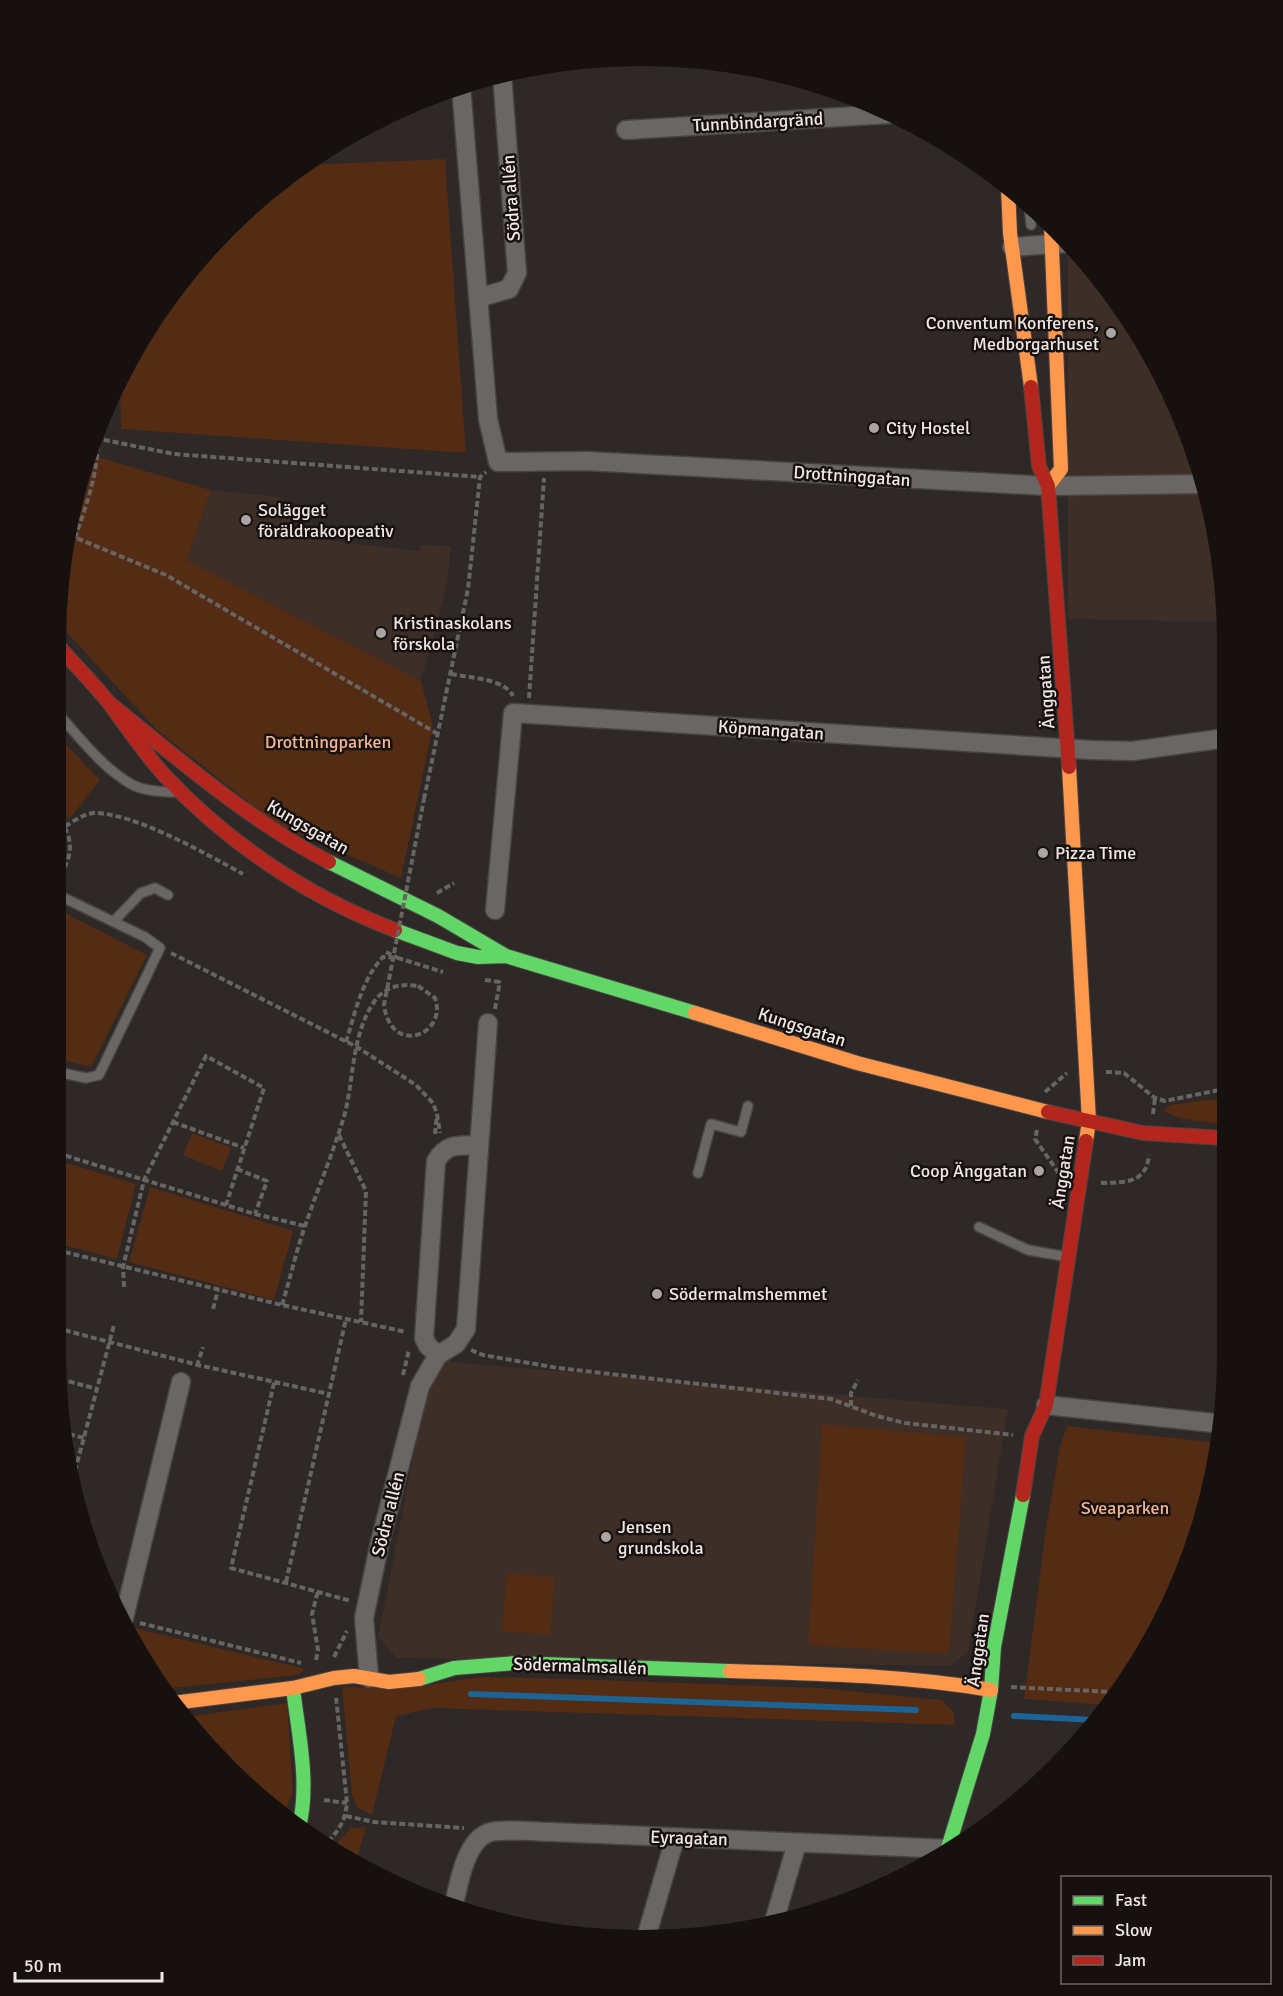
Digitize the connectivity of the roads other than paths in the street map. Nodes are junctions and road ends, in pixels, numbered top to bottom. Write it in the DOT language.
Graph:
graph roads {
  1 [pos="503,84"];
  2 [pos="462,96"];
  3 [pos="873,115"];
  4 [pos="626,130"];
  5 [pos="1009,199"];
  6 [pos="1030,218"];
  7 [pos="1031,225"];
  8 [pos="1051,238"];
  9 [pos="1057,244"];
  10 [pos="1012,247"];
  11 [pos="478,298"];
  12 [pos="1194,484"];
  13 [pos="1048,486"];
  14 [pos="66,655"];
  15 [pos="108,702"];
  16 [pos="66,722"];
  17 [pos="1217,739"];
  18 [pos="1068,749"];
  19 [pos="181,792"];
  20 [pos="168,895"];
  21 [pos="66,899"];
  22 [pos="495,910"];
  23 [pos="114,921"];
  24 [pos="506,956"];
  25 [pos="488,1023"];
  26 [pos="66,1074"];
  27 [pos="748,1106"];
  28 [pos="1089,1121"];
  29 [pos="1217,1138"];
  30 [pos="479,1145"];
  31 [pos="698,1173"];
  32 [pos="979,1227"];
  33 [pos="1068,1257"];
  34 [pos="438,1355"];
  35 [pos="181,1382"];
  36 [pos="1046,1405"];
  37 [pos="1213,1423"];
  38 [pos="130,1619"];
  39 [pos="369,1678"];
  40 [pos="293,1688"];
  41 [pos="991,1690"];
  42 [pos="183,1702"];
  43 [pos="303,1819"];
  44 [pos="675,1838"];
  45 [pos="952,1838"];
  46 [pos="797,1843"];
  47 [pos="935,1849"];
  48 [pos="456,1898"];
  49 [pos="776,1913"];
  50 [pos="648,1930"];
  1 -- 11 [label="street, Södra allén"];
  2 -- 11 [label="street"];
  3 -- 4 [label="street, Tunnbindargränd"];
  5 -- 10 [label="street, Änggatan"];
  6 -- 7 [label="lane"];
  8 -- 10 [label="street"];
  9 -- 13 [label="street"];
  10 -- 13 [label="street, Änggatan"];
  11 -- 13 [label="street, Drottninggatan"];
  12 -- 13 [label="street, Drottninggatan"];
  13 -- 18 [label="street, Änggatan"];
  14 -- 15 [label="street, Kungsgatan"];
  15 -- 19 [label="street, Kungsgatan"];
  15 -- 24 [label="street, Kungsgatan"];
  16 -- 19 [label="lane"];
  17 -- 18 [label="street, Köpmangatan"];
  18 -- 22 [label="street, Köpmangatan"];
  18 -- 28 [label="street, Änggatan"];
  19 -- 24 [label="street, Kungsgatan"];
  20 -- 23 [label="lane"];
  21 -- 23 [label="lane"];
  23 -- 26 [label="lane"];
  24 -- 28 [label="street, Kungsgatan"];
  25 -- 30 [label="street"];
  27 -- 31 [label="lane"];
  28 -- 29 [label="street, Kungsgatan"];
  28 -- 33 [label="street, Änggatan"];
  30 -- 34 [label="street, Södra allén"];
  30 -- 34 [label="street"];
  32 -- 33 [label="lane"];
  33 -- 36 [label="street, Änggatan"];
  34 -- 39 [label="street, Södra allén"];
  35 -- 38 [label="street"];
  36 -- 37 [label="street"];
  36 -- 41 [label="street, Änggatan"];
  39 -- 40 [label="street, Södermalmsallén"];
  39 -- 41 [label="street, Södermalmsallén"];
  40 -- 42 [label="street, Södermalmsallén"];
  40 -- 43 [label="street"];
  41 -- 45 [label="street, Änggatan"];
  44 -- 46 [label="street, Eyragatan"];
  44 -- 48 [label="street, Eyragatan"];
  44 -- 50 [label="street"];
  46 -- 47 [label="street, Eyragatan"];
  46 -- 49 [label="street"];
}
